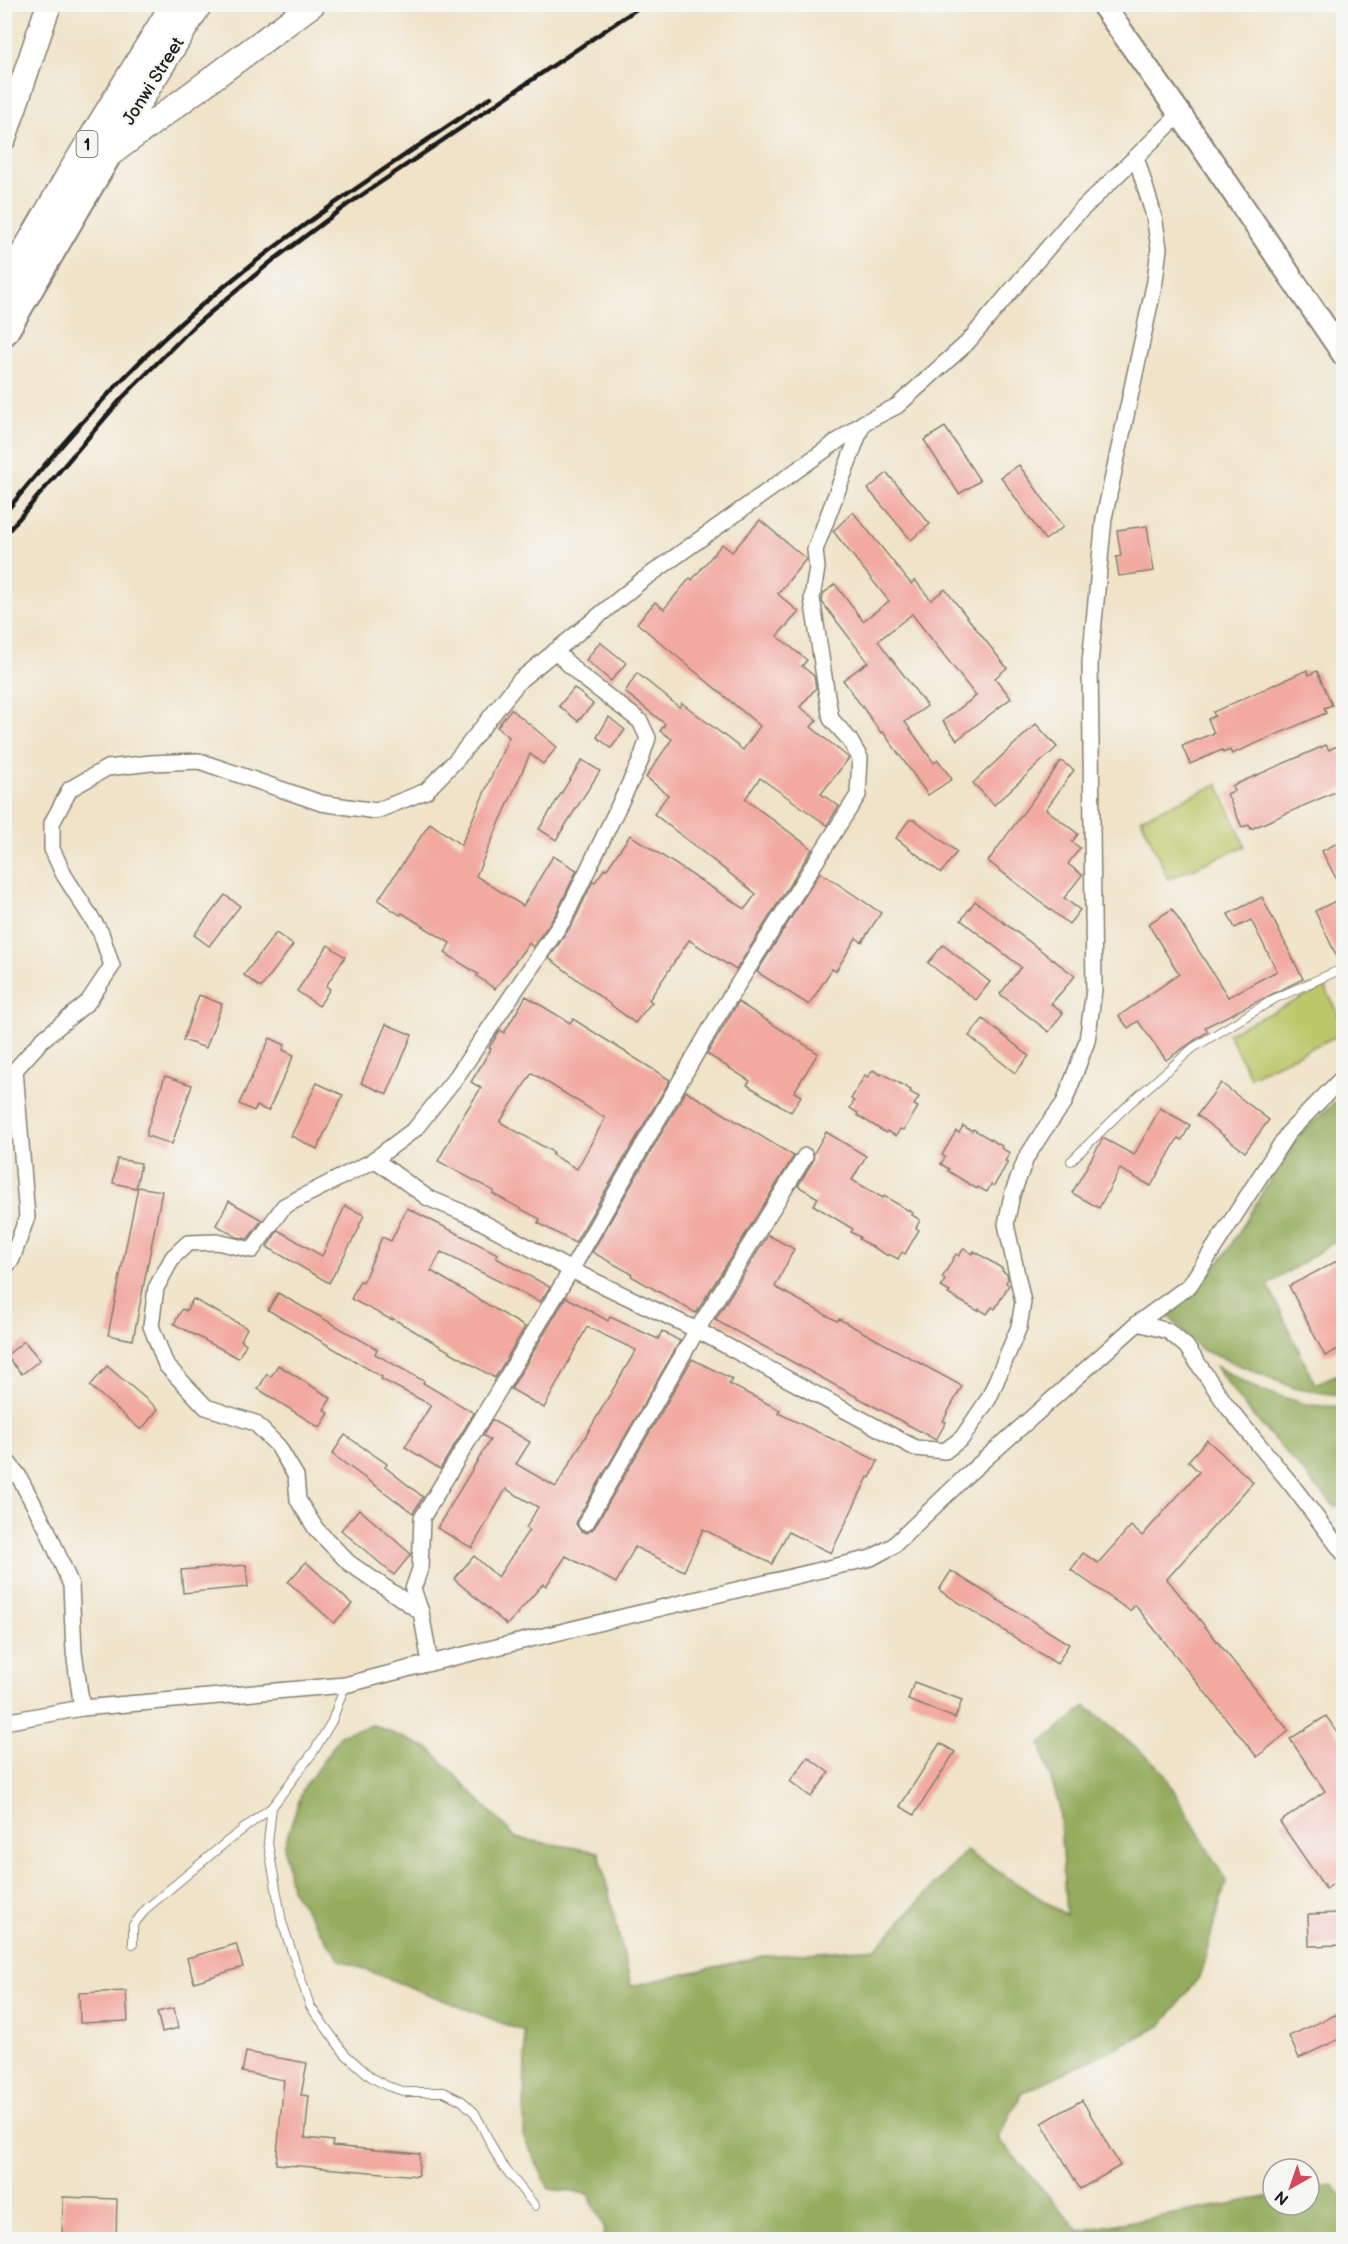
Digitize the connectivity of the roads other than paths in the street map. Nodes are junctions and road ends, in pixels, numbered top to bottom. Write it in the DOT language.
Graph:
graph roads {
  1 [pos="49,4"];
  2 [pos="173,4"];
  3 [pos="200,4"];
  4 [pos="313,4"];
  5 [pos="1102,4"];
  6 [pos="1180,114"];
  7 [pos="4,138"];
  8 [pos="1136,157"];
  9 [pos="105,158"];
  10 [pos="4,286"];
  11 [pos="4,331"];
  12 [pos="1344,355"];
  13 [pos="863,423"];
  14 [pos="555,651"];
  15 [pos="1344,968"];
  16 [pos="1344,1076"];
  17 [pos="805,1156"];
  18 [pos="374,1159"];
  19 [pos="1071,1161"];
  20 [pos="4,1269"];
  21 [pos="572,1270"];
  22 [pos="1138,1323"];
  23 [pos="697,1330"];
  24 [pos="4,1457"];
  25 [pos="586,1523"];
  26 [pos="1344,1554"];
  27 [pos="421,1612"];
  28 [pos="430,1663"];
  29 [pos="345,1685"];
  30 [pos="82,1708"];
  31 [pos="4,1722"];
  32 [pos="272,1807"];
  33 [pos="133,1944"];
  34 [pos="535,2206"];
  1 -- 7 [label="main road"];
  2 -- 10 [label="main road, Jonwi Street / 1"];
  3 -- 9 [label="main road, Jonwi Street / 1"];
  4 -- 9 [label="main road"];
  5 -- 6 [label="street"];
  6 -- 8 [label="street"];
  6 -- 12 [label="street"];
  8 -- 13 [label="street"];
  8 -- 23 [label="street"];
  9 -- 11 [label="highway, 1"];
  13 -- 14 [label="street"];
  13 -- 21 [label="street"];
  14 -- 18 [label="street"];
  14 -- 20 [label="street"];
  15 -- 19 [label="lane"];
  16 -- 22 [label="street"];
  17 -- 23 [label="street"];
  18 -- 21 [label="street"];
  18 -- 27 [label="street"];
  21 -- 23 [label="street"];
  21 -- 27 [label="street"];
  22 -- 26 [label="street"];
  22 -- 28 [label="street"];
  23 -- 25 [label="street"];
  24 -- 30 [label="street"];
  27 -- 28 [label="street"];
  28 -- 29 [label="street"];
  29 -- 30 [label="street"];
  29 -- 32 [label="lane"];
  30 -- 31 [label="street"];
  32 -- 33 [label="lane"];
  32 -- 34 [label="lane"];
}
